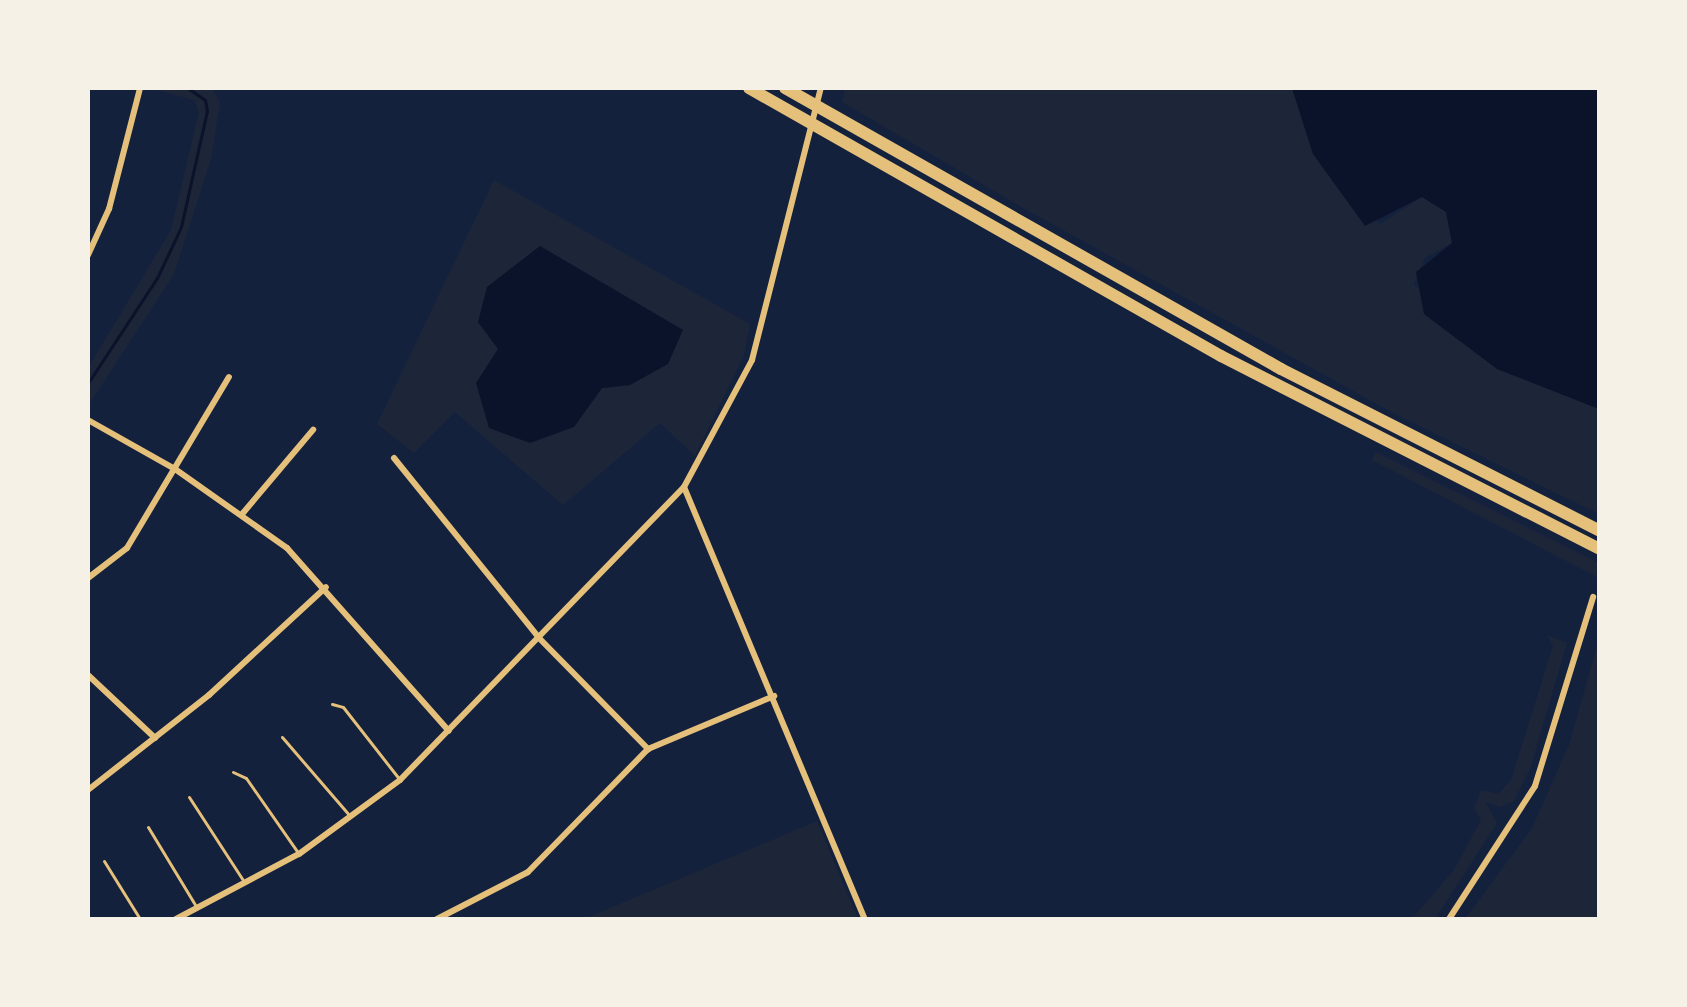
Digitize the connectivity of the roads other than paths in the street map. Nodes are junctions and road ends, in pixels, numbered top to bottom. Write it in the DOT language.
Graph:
graph roads {
  1 [pos="140,88"];
  2 [pos="749,88"];
  3 [pos="785,88"];
  4 [pos="821,88"];
  5 [pos="88,255"];
  6 [pos="229,377"];
  7 [pos="88,420"];
  8 [pos="313,430"];
  9 [pos="394,458"];
  10 [pos="175,469"];
  11 [pos="684,487"];
  12 [pos="243,513"];
  13 [pos="1599,530"];
  14 [pos="1599,549"];
  15 [pos="88,578"];
  16 [pos="326,587"];
  17 [pos="1593,597"];
  18 [pos="539,638"];
  19 [pos="88,675"];
  20 [pos="774,696"];
  21 [pos="332,704"];
  22 [pos="449,731"];
  23 [pos="282,737"];
  24 [pos="155,738"];
  25 [pos="648,749"];
  26 [pos="233,772"];
  27 [pos="400,780"];
  28 [pos="88,790"];
  29 [pos="189,797"];
  30 [pos="351,819"];
  31 [pos="148,827"];
  32 [pos="299,854"];
  33 [pos="104,861"];
  34 [pos="245,884"];
  35 [pos="197,908"];
  36 [pos="140,919"];
  37 [pos="176,919"];
  38 [pos="437,919"];
  39 [pos="865,919"];
  40 [pos="1449,919"];
  1 -- 5 [label="street"];
  2 -- 14 [label="highway"];
  3 -- 13 [label="highway"];
  4 -- 11 [label="street"];
  6 -- 10 [label="street"];
  7 -- 10 [label="street"];
  8 -- 12 [label="street"];
  9 -- 18 [label="street"];
  10 -- 12 [label="street"];
  10 -- 15 [label="street"];
  11 -- 18 [label="street"];
  11 -- 20 [label="street"];
  12 -- 16 [label="street"];
  16 -- 22 [label="street"];
  16 -- 24 [label="street"];
  17 -- 40 [label="street"];
  18 -- 22 [label="street"];
  18 -- 25 [label="street"];
  19 -- 24 [label="street"];
  20 -- 25 [label="street"];
  20 -- 39 [label="street"];
  21 -- 27 [label="lane"];
  22 -- 27 [label="street"];
  23 -- 30 [label="lane"];
  24 -- 28 [label="street"];
  25 -- 38 [label="street"];
  26 -- 32 [label="lane"];
  27 -- 30 [label="street"];
  29 -- 34 [label="lane"];
  30 -- 32 [label="street"];
  31 -- 35 [label="lane"];
  32 -- 34 [label="street"];
  33 -- 36 [label="lane"];
  34 -- 35 [label="street"];
  35 -- 37 [label="street"];
}
